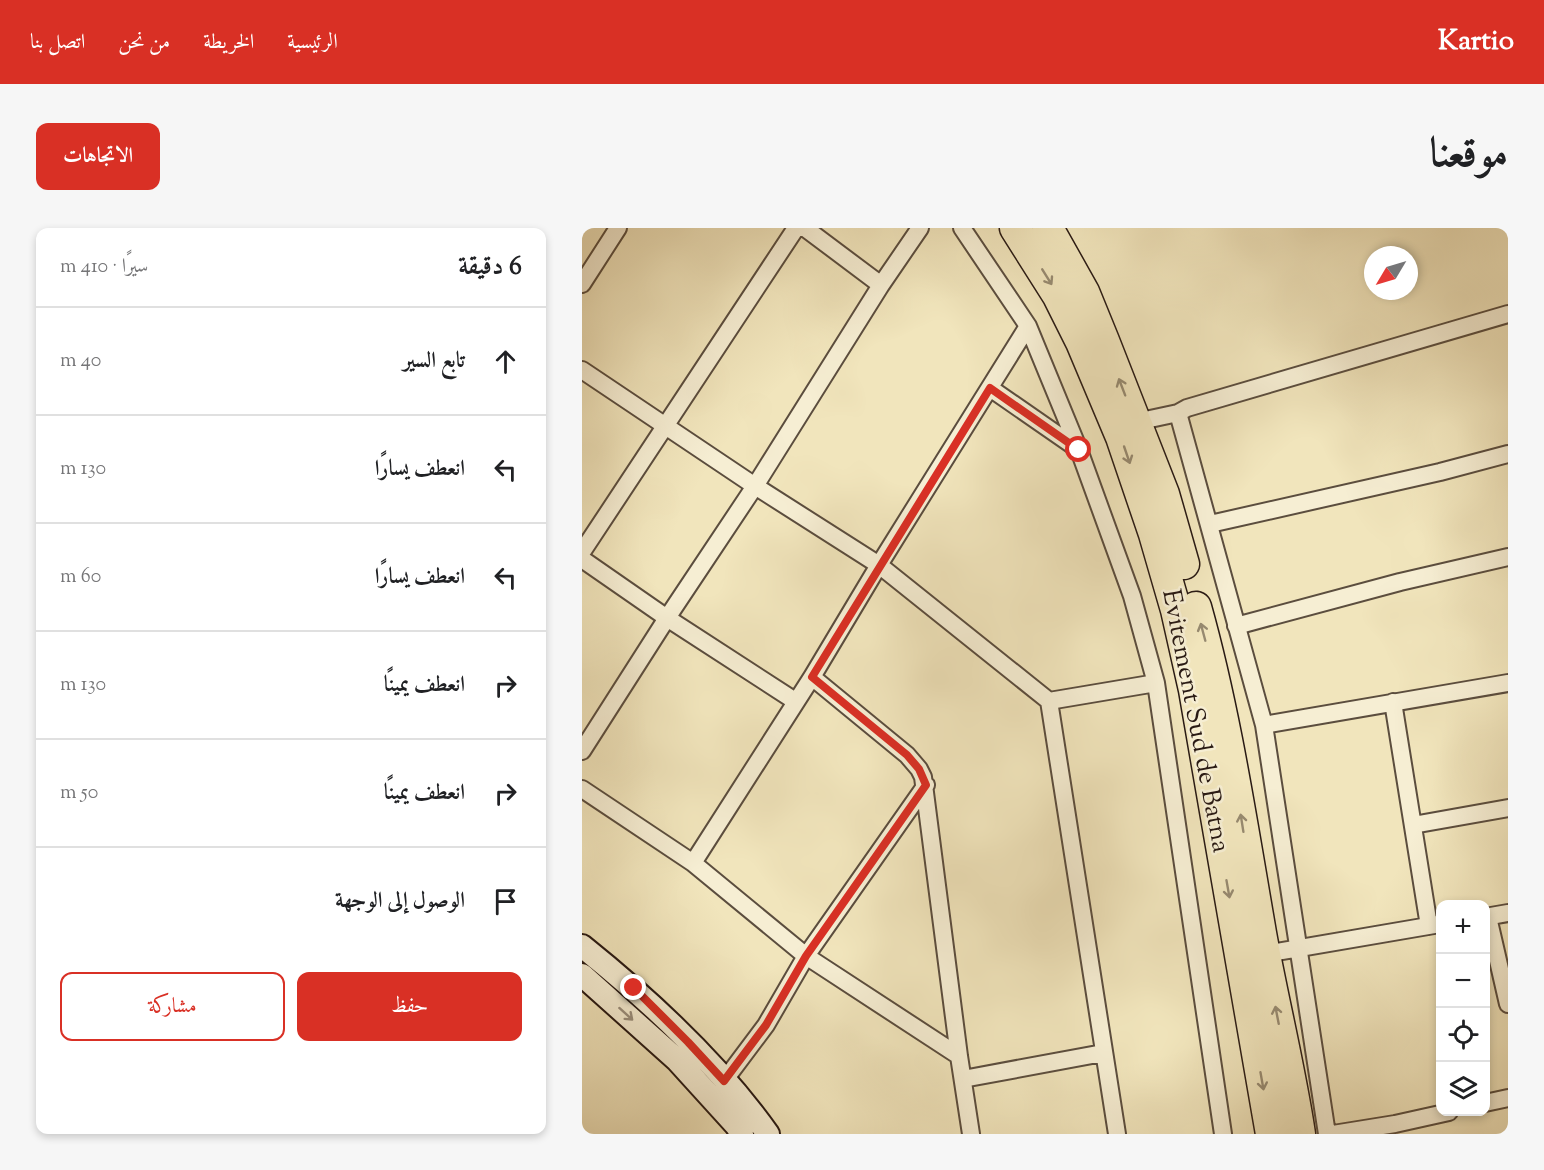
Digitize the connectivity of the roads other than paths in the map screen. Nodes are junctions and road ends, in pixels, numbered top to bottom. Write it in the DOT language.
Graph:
graph roads {
  1 [pos="618,228"];
  2 [pos="796,228"];
  3 [pos="805,228"];
  4 [pos="920,228"];
  5 [pos="962,228"];
  6 [pos="1015,228"];
  7 [pos="1048,228"];
  8 [pos="582,284"];
  9 [pos="881,285"];
  10 [pos="1508,314"];
  11 [pos="1028,326"];
  12 [pos="582,370"];
  13 [pos="990,388"];
  14 [pos="1178,413"];
  15 [pos="1136,422"];
  16 [pos="665,426"];
  17 [pos="1079,450"];
  18 [pos="1508,454"];
  19 [pos="755,486"];
  20 [pos="1210,524"];
  21 [pos="582,552"];
  22 [pos="1508,557"];
  23 [pos="582,559"];
  24 [pos="879,565"];
  25 [pos="667,618"];
  26 [pos="1236,626"];
  27 [pos="812,677"];
  28 [pos="1156,683"];
  29 [pos="1508,683"];
  30 [pos="795,701"];
  31 [pos="1049,701"];
  32 [pos="1393,702"];
  33 [pos="1264,725"];
  34 [pos="582,751"];
  35 [pos="926,785"];
  36 [pos="582,789"];
  37 [pos="1508,808"];
  38 [pos="1413,825"];
  39 [pos="693,863"];
  40 [pos="1508,913"];
  41 [pos="1490,916"];
  42 [pos="1434,925"];
  43 [pos="1490,929"];
  44 [pos="582,946"];
  45 [pos="1298,949"];
  46 [pos="1265,954"];
  47 [pos="806,956"];
  48 [pos="582,975"];
  49 [pos="634,988"];
  50 [pos="591,993"];
  51 [pos="1508,1004"];
  52 [pos="1103,1053"];
  53 [pos="959,1056"];
  54 [pos="963,1079"];
  55 [pos="724,1081"];
  56 [pos="1508,1098"];
  57 [pos="1490,1102"];
  58 [pos="1436,1115"];
  59 [pos="1304,1133"];
  60 [pos="742,1134"];
  61 [pos="768,1134"];
  62 [pos="971,1134"];
  63 [pos="1116,1134"];
  64 [pos="1223,1134"];
  65 [pos="1333,1134"];
  1 -- 8 [label="street"];
  2 -- 16 [label="street"];
  3 -- 9 [label="street"];
  4 -- 9 [label="street"];
  5 -- 11 [label="street"];
  6 -- 59 [label="highway, Evitement Sud de Batna, one-way"];
  15 -- 7 [label="highway, Evitement Sud de Batna, one-way"];
  9 -- 19 [label="street"];
  10 -- 14 [label="street"];
  11 -- 13 [label="street"];
  11 -- 17 [label="street"];
  12 -- 16 [label="street"];
  13 -- 17 [label="street"];
  13 -- 24 [label="street"];
  14 -- 15 [label="street"];
  14 -- 20 [label="street"];
  46 -- 15 [label="highway, Evitement Sud de Batna, one-way"];
  16 -- 19 [label="street"];
  16 -- 21 [label="street"];
  17 -- 28 [label="street"];
  18 -- 20 [label="street"];
  19 -- 24 [label="street"];
  19 -- 25 [label="street"];
  20 -- 26 [label="street"];
  22 -- 26 [label="street"];
  23 -- 25 [label="street"];
  24 -- 27 [label="street"];
  24 -- 31 [label="street"];
  25 -- 30 [label="street"];
  25 -- 34 [label="street"];
  26 -- 33 [label="street"];
  27 -- 30 [label="street"];
  27 -- 35 [label="street"];
  28 -- 31 [label="street"];
  28 -- 64 [label="street"];
  29 -- 32 [label="street"];
  30 -- 39 [label="street"];
  31 -- 52 [label="street"];
  32 -- 33 [label="street"];
  32 -- 38 [label="street"];
  33 -- 45 [label="street"];
  35 -- 47 [label="street"];
  35 -- 53 [label="street"];
  36 -- 39 [label="street"];
  37 -- 38 [label="street"];
  38 -- 42 [label="street"];
  39 -- 47 [label="street"];
  40 -- 41 [label="street"];
  42 -- 45 [label="street"];
  43 -- 51 [label="street"];
  44 -- 49 [label="main road"];
  45 -- 46 [label="street"];
  45 -- 59 [label="street"];
  59 -- 46 [label="highway, Evitement Sud de Batna, one-way"];
  47 -- 53 [label="street"];
  47 -- 55 [label="street"];
  48 -- 50 [label="main road"];
  49 -- 50 [label="street"];
  49 -- 55 [label="main road"];
  50 -- 60 [label="main road, one-way"];
  52 -- 54 [label="street"];
  52 -- 63 [label="street"];
  53 -- 54 [label="street"];
  54 -- 62 [label="street"];
  55 -- 61 [label="main road"];
  56 -- 57 [label="street"];
  58 -- 65 [label="street"];
}
